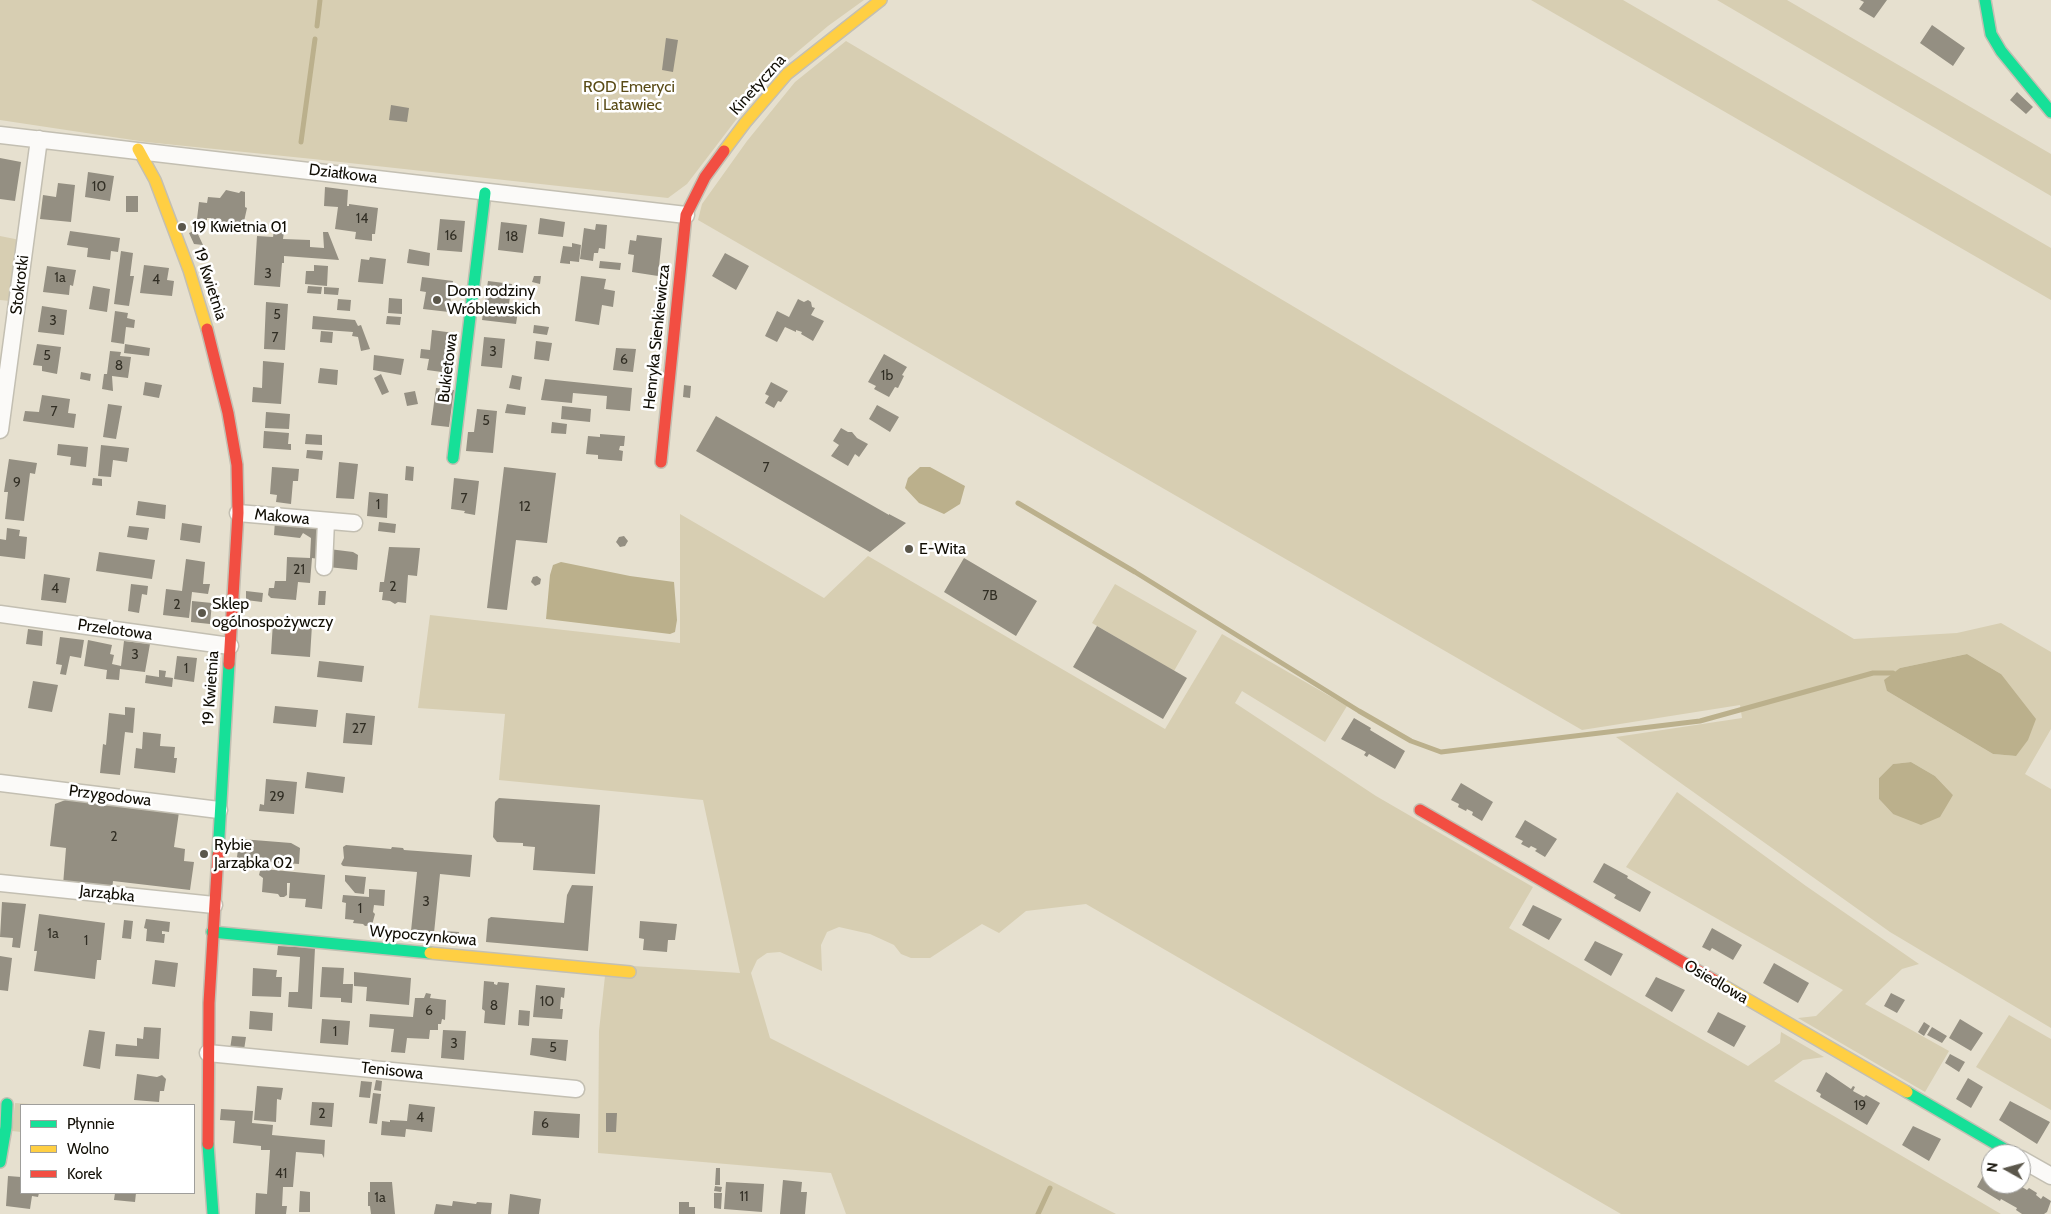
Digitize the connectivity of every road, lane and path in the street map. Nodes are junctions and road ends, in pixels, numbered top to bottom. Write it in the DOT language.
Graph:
graph roads {
  1 [pos="881,0"];
  2 [pos="1986,0"];
  3 [pos="2051,112"];
  4 [pos="0,135"];
  5 [pos="39,139"];
  6 [pos="138,150"];
  7 [pos="485,193"];
  8 [pos="686,215"];
  9 [pos="0,430"];
  10 [pos="453,458"];
  11 [pos="661,462"];
  12 [pos="238,513"];
  13 [pos="326,521"];
  14 [pos="354,523"];
  15 [pos="324,567"];
  16 [pos="0,614"];
  17 [pos="230,646"];
  18 [pos="0,783"];
  19 [pos="219,810"];
  20 [pos="1420,810"];
  21 [pos="0,883"];
  22 [pos="214,905"];
  23 [pos="212,932"];
  24 [pos="630,972"];
  25 [pos="208,1053"];
  26 [pos="576,1089"];
  27 [pos="7,1104"];
  28 [pos="1996,1144"];
  29 [pos="0,1162"];
  30 [pos="2031,1165"];
  31 [pos="2051,1176"];
  32 [pos="213,1214"];
  1 -- 8 [label="street, Kinetyczna"];
  2 -- 3 [label="street"];
  4 -- 5 [label="street, Działkowa"];
  5 -- 6 [label="street, Działkowa"];
  5 -- 9 [label="street, Stokrotki"];
  6 -- 7 [label="street, Działkowa"];
  6 -- 12 [label="street, 19 Kwietnia"];
  7 -- 8 [label="street, Działkowa"];
  7 -- 10 [label="street, Bukietowa"];
  8 -- 11 [label="street, Henryka Sienkiewicza"];
  12 -- 13 [label="street, Makowa"];
  12 -- 17 [label="street, 19 Kwietnia"];
  13 -- 14 [label="street, Makowa"];
  13 -- 15 [label="street, Makowa"];
  16 -- 17 [label="street, Przelotowa"];
  17 -- 19 [label="street, 19 Kwietnia"];
  18 -- 19 [label="street, Przygodowa"];
  19 -- 22 [label="street, 19 Kwietnia"];
  20 -- 28 [label="street, Osiedlowa"];
  21 -- 22 [label="street, Jarząbka"];
  22 -- 23 [label="street, 19 Kwietnia"];
  23 -- 24 [label="street, Wypoczynkowa"];
  23 -- 25 [label="street, 19 Kwietnia"];
  25 -- 26 [label="street, Tenisowa"];
  25 -- 32 [label="street, 19 Kwietnia"];
  27 -- 29 [label="street"];
  30 -- 31 [label="street"];
}
